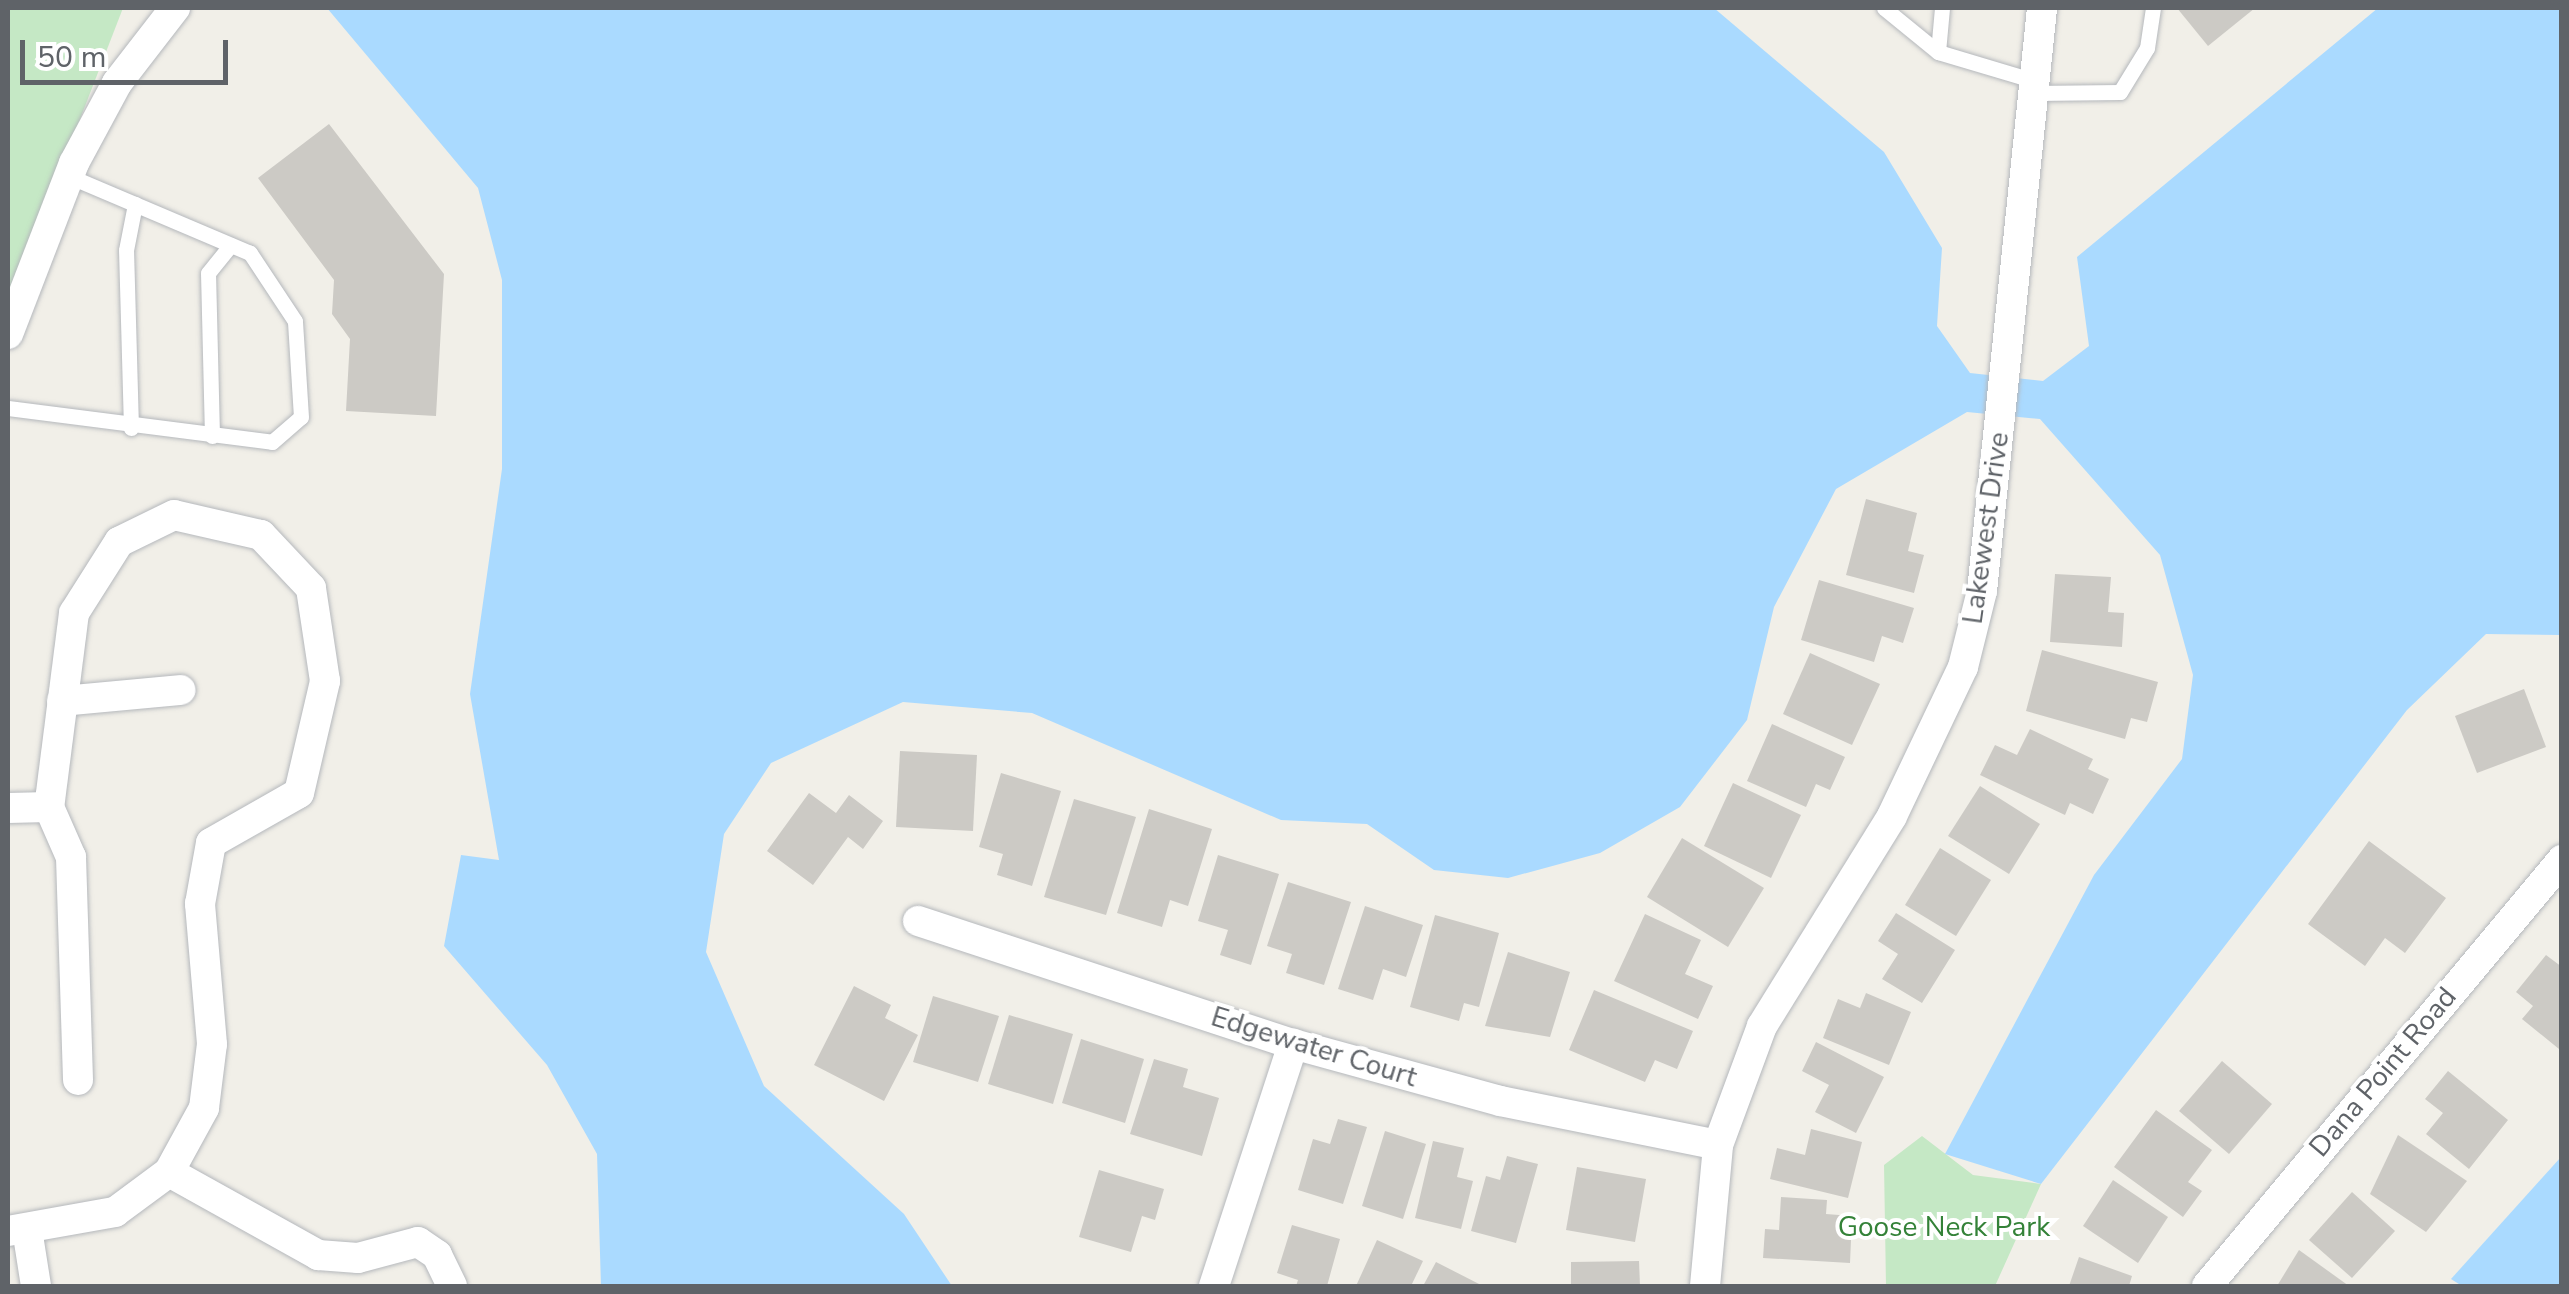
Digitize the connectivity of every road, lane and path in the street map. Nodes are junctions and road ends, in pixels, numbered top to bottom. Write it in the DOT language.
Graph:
graph roads {
  1 [pos="175,8"];
  2 [pos="1884,8"];
  3 [pos="1942,8"];
  4 [pos="2042,8"];
  5 [pos="2153,8"];
  6 [pos="1938,52"];
  7 [pos="2035,87"];
  8 [pos="69,176"];
  9 [pos="135,204"];
  10 [pos="232,245"];
  11 [pos="8,334"];
  12 [pos="8,408"];
  13 [pos="130,428"];
  14 [pos="212,436"];
  15 [pos="180,690"];
  16 [pos="62,701"];
  17 [pos="49,807"];
  18 [pos="8,808"];
  19 [pos="2562,860"];
  20 [pos="918,921"];
  21 [pos="1294,1044"];
  22 [pos="78,1080"];
  23 [pos="1718,1146"];
  24 [pos="170,1172"];
  25 [pos="17,1230"];
  26 [pos="36,1286"];
  27 [pos="452,1286"];
  28 [pos="1214,1286"];
  29 [pos="1706,1286"];
  30 [pos="2207,1286"];
  1 -- 8 [label="street"];
  2 -- 6 [label="lane"];
  3 -- 6 [label="lane"];
  4 -- 7 [label="street, Lakewest Drive"];
  5 -- 7 [label="lane"];
  6 -- 7 [label="lane"];
  7 -- 23 [label="street, Lakewest Drive"];
  8 -- 9 [label="lane"];
  8 -- 11 [label="street"];
  9 -- 10 [label="lane"];
  9 -- 13 [label="lane"];
  10 -- 14 [label="lane"];
  10 -- 14 [label="lane"];
  12 -- 13 [label="lane"];
  13 -- 14 [label="lane"];
  15 -- 16 [label="street"];
  16 -- 17 [label="street"];
  16 -- 24 [label="street"];
  17 -- 18 [label="street"];
  17 -- 22 [label="street"];
  19 -- 30 [label="street, Dana Point Road"];
  20 -- 21 [label="street, Edgewater Court"];
  21 -- 23 [label="street, Edgewater Court"];
  21 -- 28 [label="street"];
  23 -- 29 [label="street, Lakewest Drive"];
  24 -- 25 [label="street"];
  24 -- 27 [label="street"];
  25 -- 26 [label="street"];
}
